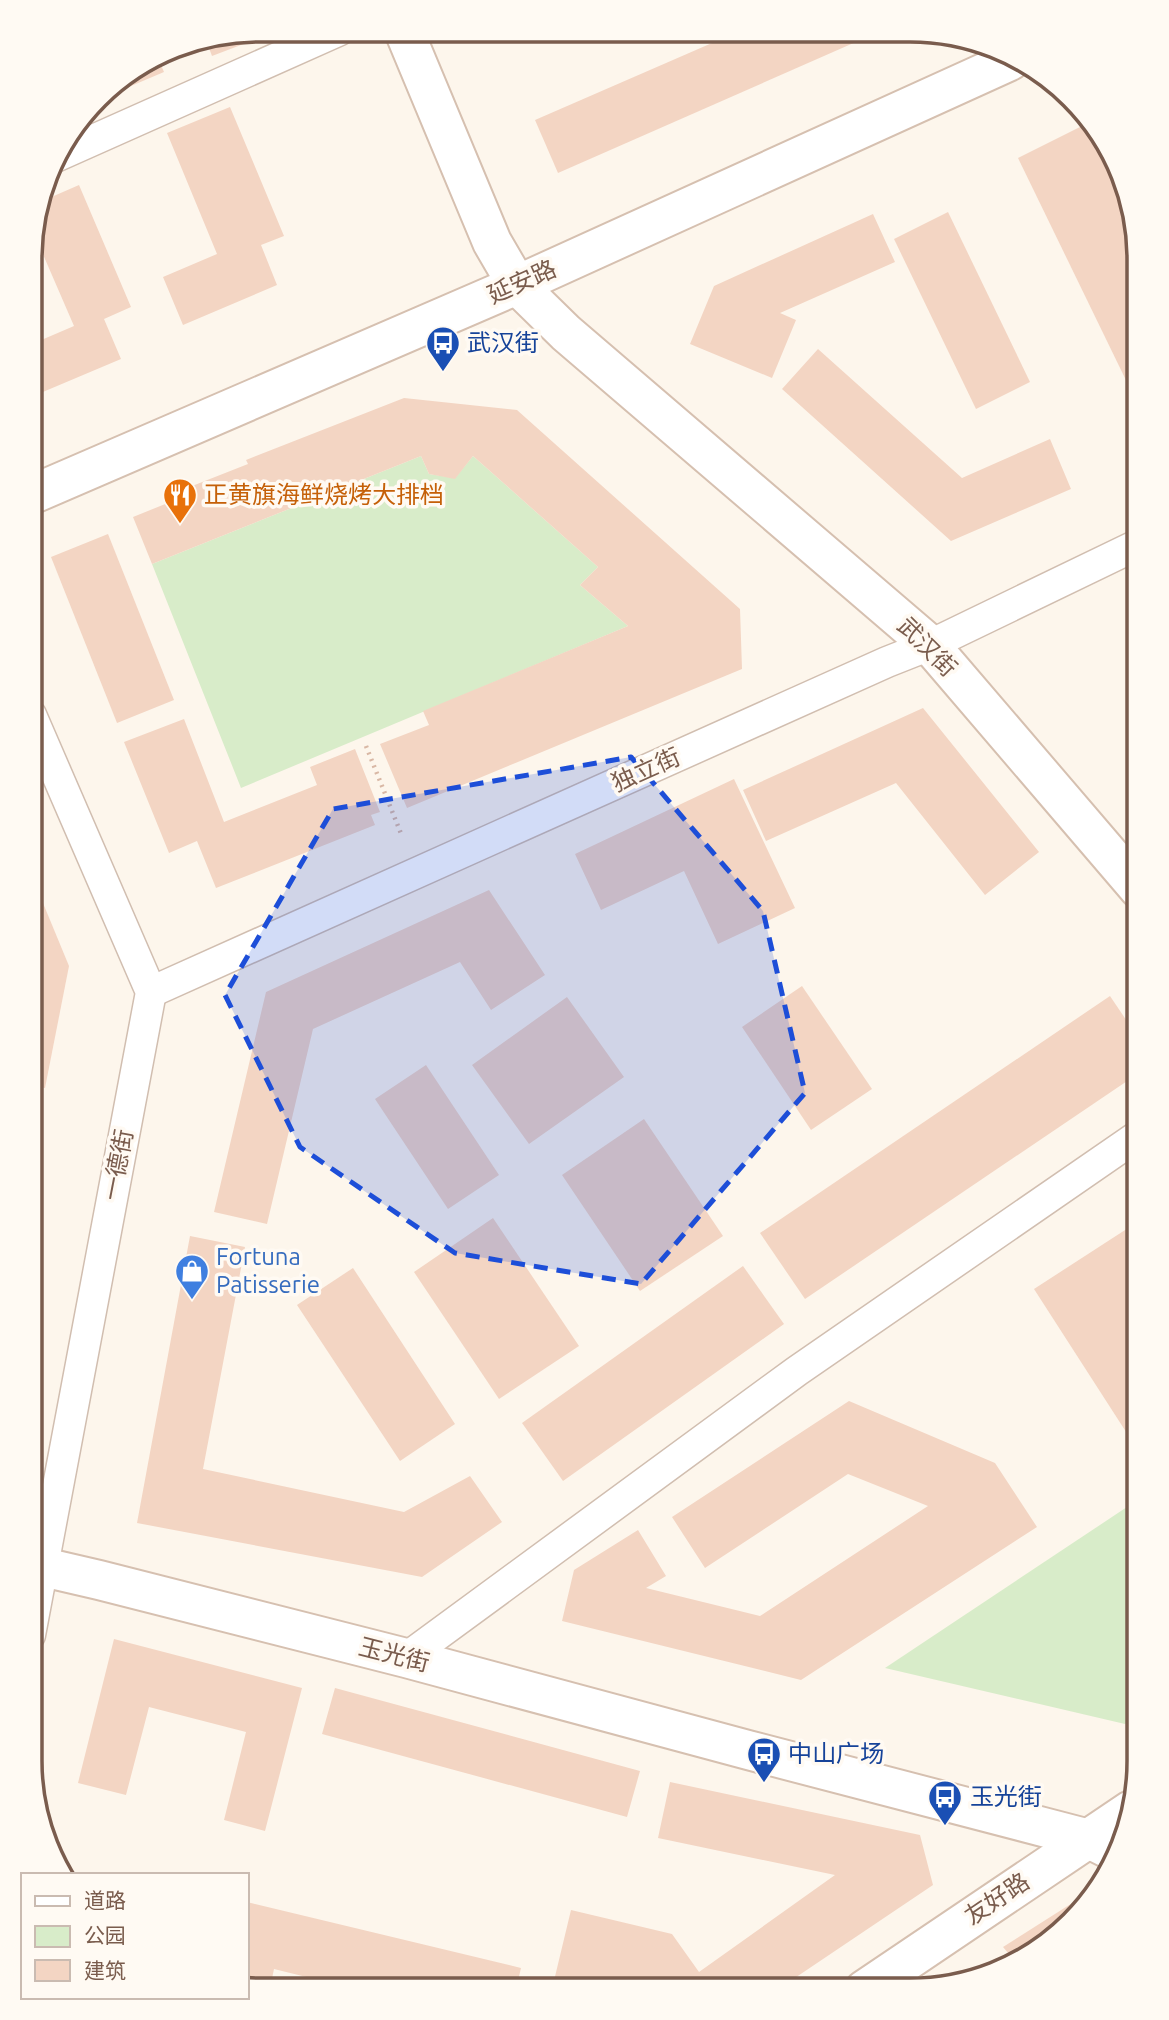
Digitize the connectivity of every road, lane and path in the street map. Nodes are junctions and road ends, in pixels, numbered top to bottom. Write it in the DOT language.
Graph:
graph roads {
  1 [pos="313,42"];
  2 [pos="409,42"];
  3 [pos="1003,64"];
  4 [pos="71,150"];
  5 [pos="517,285"];
  6 [pos="42,490"];
  7 [pos="1127,550"];
  8 [pos="929,645"];
  9 [pos="42,740"];
  10 [pos="366,746"];
  11 [pos="402,836"];
  12 [pos="1127,875"];
  13 [pos="151,992"];
  14 [pos="1127,1143"];
  15 [pos="42,1536"];
  16 [pos="42,1567"];
  17 [pos="406,1658"];
  18 [pos="1115,1832"];
  19 [pos="1104,1846"];
  20 [pos="884,1978"];
  1 -- 4 [label="street"];
  2 -- 5 [label="main road, 武汉街"];
  3 -- 5 [label="main road, 延安路"];
  5 -- 6 [label="main road, 延安路"];
  5 -- 8 [label="main road, 武汉街"];
  7 -- 8 [label="street, 独立街"];
  8 -- 12 [label="main road, 武汉街"];
  8 -- 13 [label="street, 独立街"];
  9 -- 13 [label="street"];
  10 -- 11 [label="path"];
  13 -- 15 [label="street, 一德街"];
  14 -- 17 [label="street"];
  16 -- 17 [label="main road, 玉光街"];
  17 -- 19 [label="main road, 玉光街"];
  18 -- 19 [label="main road, 友好路"];
  19 -- 20 [label="main road, 友好路"];
}
